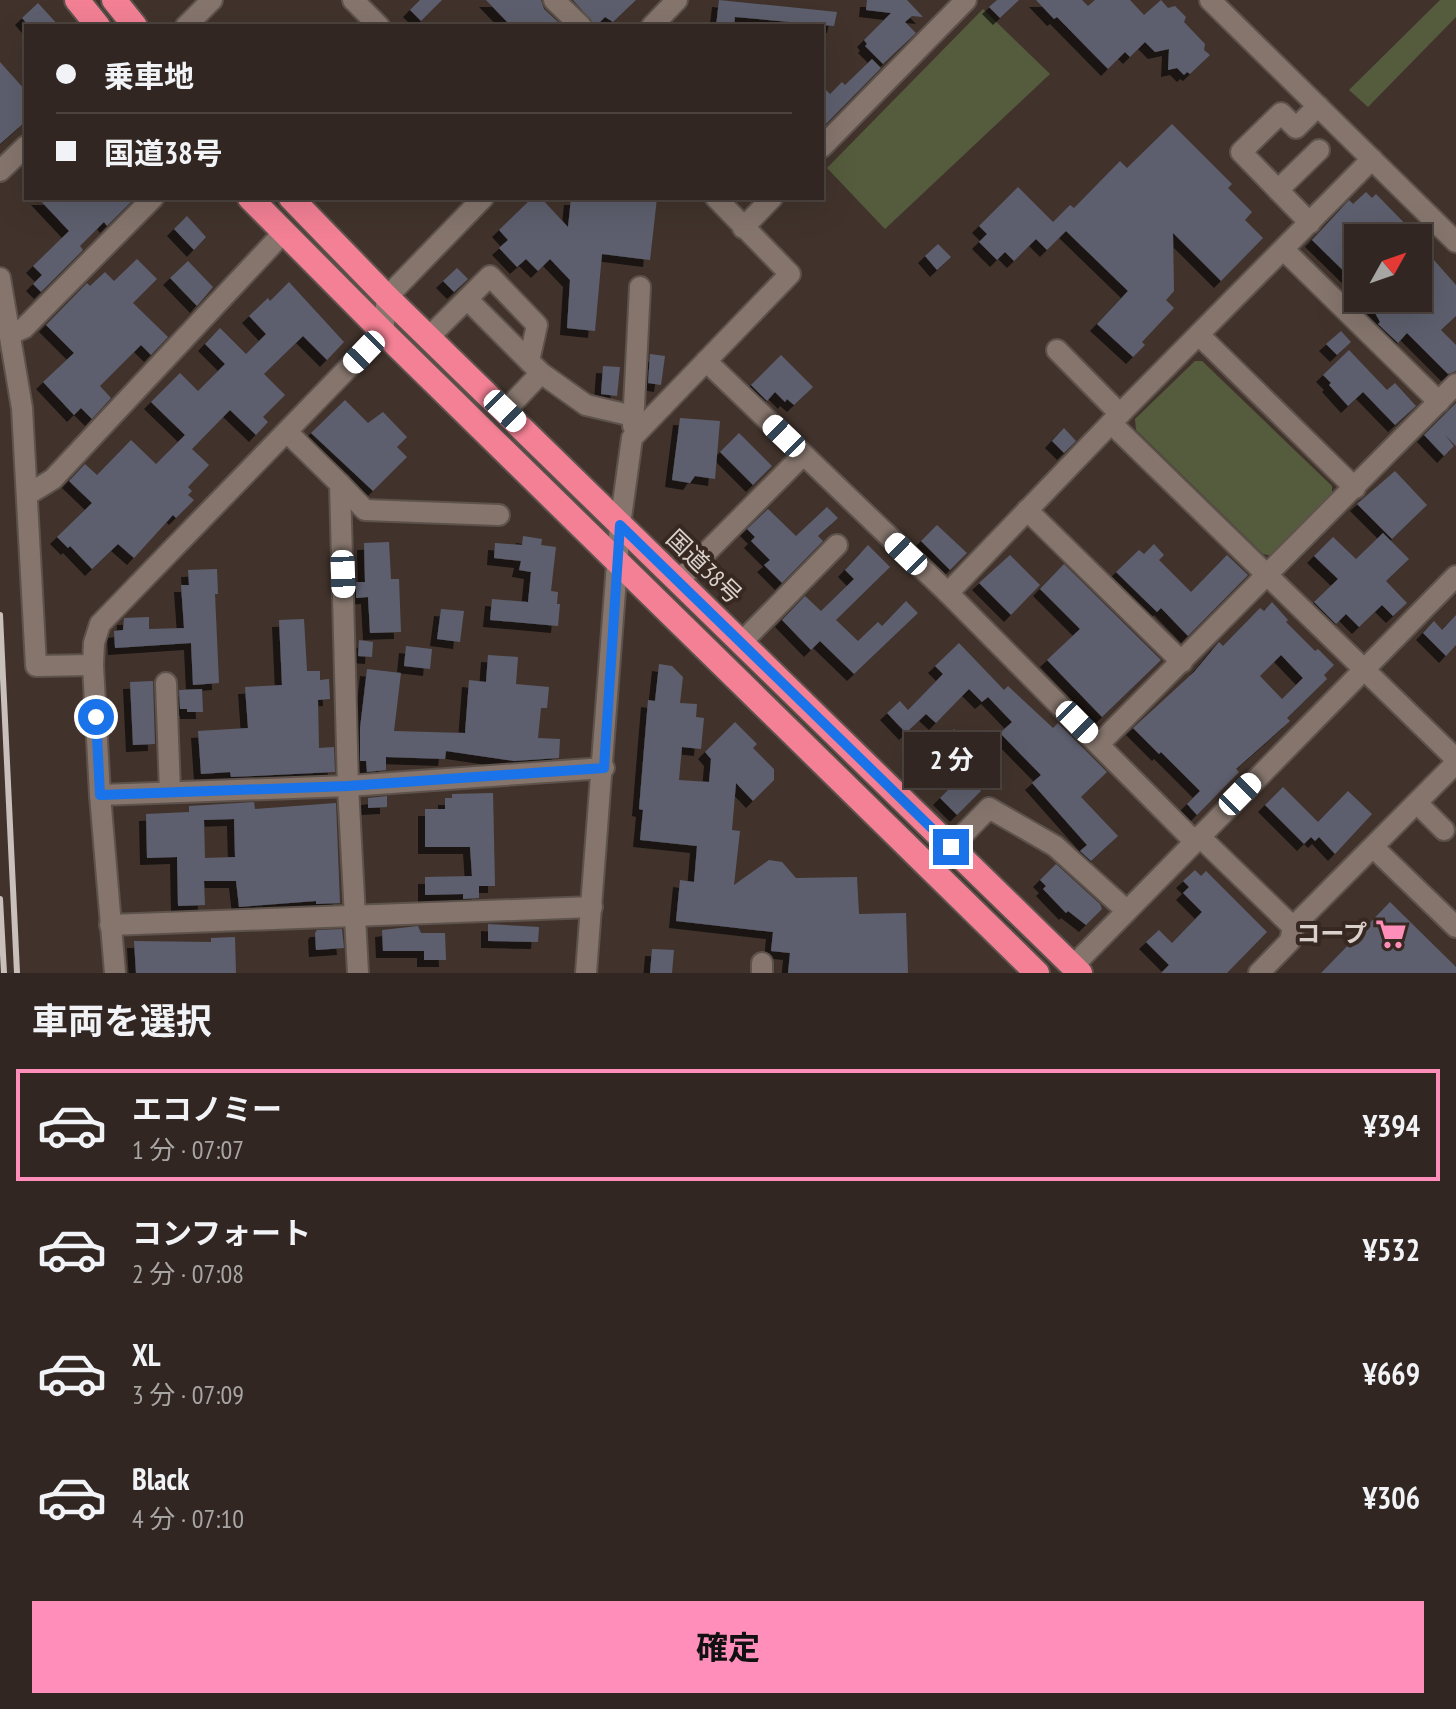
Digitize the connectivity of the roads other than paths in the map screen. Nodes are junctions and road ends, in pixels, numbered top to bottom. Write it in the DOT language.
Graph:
graph roads {
  1 [pos="77,0"];
  2 [pos="114,0"];
  3 [pos="212,0"];
  4 [pos="353,0"];
  5 [pos="554,0"];
  6 [pos="677,0"];
  7 [pos="966,0"];
  8 [pos="1210,0"];
  9 [pos="96,24"];
  10 [pos="133,24"];
  11 [pos="188,24"];
  12 [pos="377,24"];
  13 [pos="579,24"];
  14 [pos="654,24"];
  15 [pos="1318,106"];
  16 [pos="824,145"];
  17 [pos="24,148"];
  18 [pos="1319,150"];
  19 [pos="1372,159"];
  20 [pos="0,171"];
  21 [pos="1278,190"];
  22 [pos="151,200"];
  23 [pos="252,200"];
  24 [pos="293,200"];
  25 [pos="481,200"];
  26 [pos="718,200"];
  27 [pos="770,200"];
  28 [pos="1310,223"];
  29 [pos="743,228"];
  30 [pos="283,233"];
  31 [pos="1456,242"];
  32 [pos="1284,250"];
  33 [pos="0,278"];
  34 [pos="640,287"];
  35 [pos="387,297"];
  36 [pos="467,299"];
  37 [pos="383,332"];
  38 [pos="11,334"];
  39 [pos="1199,335"];
  40 [pos="429,337"];
  41 [pos="1057,350"];
  42 [pos="706,361"];
  43 [pos="535,367"];
  44 [pos="1456,384"];
  45 [pos="1439,402"];
  46 [pos="505,411"];
  47 [pos="633,416"];
  48 [pos="1115,419"];
  49 [pos="287,432"];
  50 [pos="632,438"];
  51 [pos="803,455"];
  52 [pos="340,484"];
  53 [pos="1355,488"];
  54 [pos="27,495"];
  55 [pos="1027,510"];
  56 [pos="499,515"];
  57 [pos="620,525"];
  58 [pos="837,545"];
  59 [pos="619,563"];
  60 [pos="1268,576"];
  61 [pos="1456,576"];
  62 [pos="678,581"];
  63 [pos="948,593"];
  64 [pos="741,643"];
  65 [pos="1182,662"];
  66 [pos="93,665"];
  67 [pos="1364,671"];
  68 [pos="166,683"];
  69 [pos="1099,744"];
  70 [pos="1456,761"];
  71 [pos="604,768"];
  72 [pos="348,786"];
  73 [pos="170,792"];
  74 [pos="100,795"];
  75 [pos="1417,803"];
  76 [pos="1444,830"];
  77 [pos="1196,838"];
  78 [pos="951,847"];
  79 [pos="1373,847"];
  80 [pos="592,907"];
  81 [pos="1126,910"];
  82 [pos="356,917"];
  83 [pos="110,925"];
  84 [pos="1293,927"];
  85 [pos="1456,927"];
  86 [pos="1076,969"];
  87 [pos="115,973"];
  88 [pos="358,973"];
  89 [pos="586,973"];
  90 [pos="1037,973"];
  91 [pos="1259,973"];
  1 -- 9 [label="highway"];
  2 -- 10 [label="highway"];
  3 -- 11 [label="street"];
  4 -- 12 [label="street"];
  5 -- 13 [label="street"];
  6 -- 14 [label="street"];
  7 -- 16 [label="street"];
  8 -- 15 [label="street"];
  15 -- 19 [label="street"];
  15 -- 21 [label="street"];
  17 -- 20 [label="street"];
  18 -- 21 [label="street"];
  19 -- 28 [label="street"];
  19 -- 31 [label="street"];
  21 -- 28 [label="street"];
  22 -- 38 [label="street"];
  23 -- 30 [label="highway"];
  24 -- 35 [label="highway, 国道38号"];
  25 -- 35 [label="street"];
  26 -- 29 [label="street"];
  27 -- 29 [label="street"];
  28 -- 32 [label="street"];
  29 -- 42 [label="street"];
  30 -- 37 [label="highway"];
  30 -- 54 [label="street"];
  32 -- 39 [label="street"];
  32 -- 45 [label="street"];
  33 -- 38 [label="street"];
  34 -- 47 [label="street"];
  35 -- 37 [label="street"];
  35 -- 40 [label="highway, 国道38号"];
  36 -- 40 [label="street"];
  36 -- 43 [label="street"];
  36 -- 43 [label="street"];
  37 -- 49 [label="street"];
  37 -- 59 [label="highway"];
  38 -- 54 [label="street"];
  39 -- 48 [label="street"];
  39 -- 53 [label="street"];
  40 -- 46 [label="highway, 国道38号"];
  41 -- 48 [label="street"];
  42 -- 50 [label="street"];
  42 -- 51 [label="street"];
  43 -- 46 [label="street"];
  43 -- 47 [label="street"];
  44 -- 45 [label="street"];
  45 -- 53 [label="street"];
  46 -- 57 [label="highway, 国道38号"];
  47 -- 50 [label="street"];
  48 -- 55 [label="street"];
  48 -- 60 [label="street"];
  49 -- 52 [label="street"];
  49 -- 66 [label="street"];
  50 -- 57 [label="street"];
  51 -- 62 [label="street"];
  51 -- 63 [label="street"];
  52 -- 56 [label="street"];
  52 -- 72 [label="street"];
  53 -- 60 [label="street"];
  54 -- 66 [label="street"];
  55 -- 63 [label="street"];
  55 -- 65 [label="street"];
  57 -- 59 [label="street"];
  57 -- 62 [label="highway, 国道38号"];
  58 -- 64 [label="street"];
  59 -- 71 [label="street"];
  59 -- 90 [label="highway"];
  60 -- 65 [label="street"];
  60 -- 67 [label="street"];
  61 -- 67 [label="street"];
  62 -- 64 [label="highway, 国道38号"];
  63 -- 69 [label="street"];
  64 -- 78 [label="highway, 国道38号"];
  65 -- 69 [label="street"];
  66 -- 74 [label="street"];
  67 -- 70 [label="street"];
  67 -- 77 [label="street"];
  68 -- 73 [label="street"];
  69 -- 77 [label="street"];
  70 -- 75 [label="street"];
  71 -- 72 [label="street"];
  71 -- 80 [label="street"];
  72 -- 73 [label="street"];
  72 -- 82 [label="street"];
  73 -- 74 [label="street"];
  74 -- 83 [label="street"];
  75 -- 76 [label="street"];
  75 -- 79 [label="street"];
  77 -- 81 [label="street"];
  77 -- 84 [label="street"];
  78 -- 81 [label="street"];
  78 -- 86 [label="highway, 国道38号"];
  79 -- 84 [label="street"];
  79 -- 85 [label="street"];
  80 -- 82 [label="street"];
  80 -- 89 [label="street"];
  81 -- 86 [label="street"];
  82 -- 83 [label="street"];
  82 -- 88 [label="street"];
  83 -- 87 [label="street"];
  84 -- 91 [label="street"];
}
